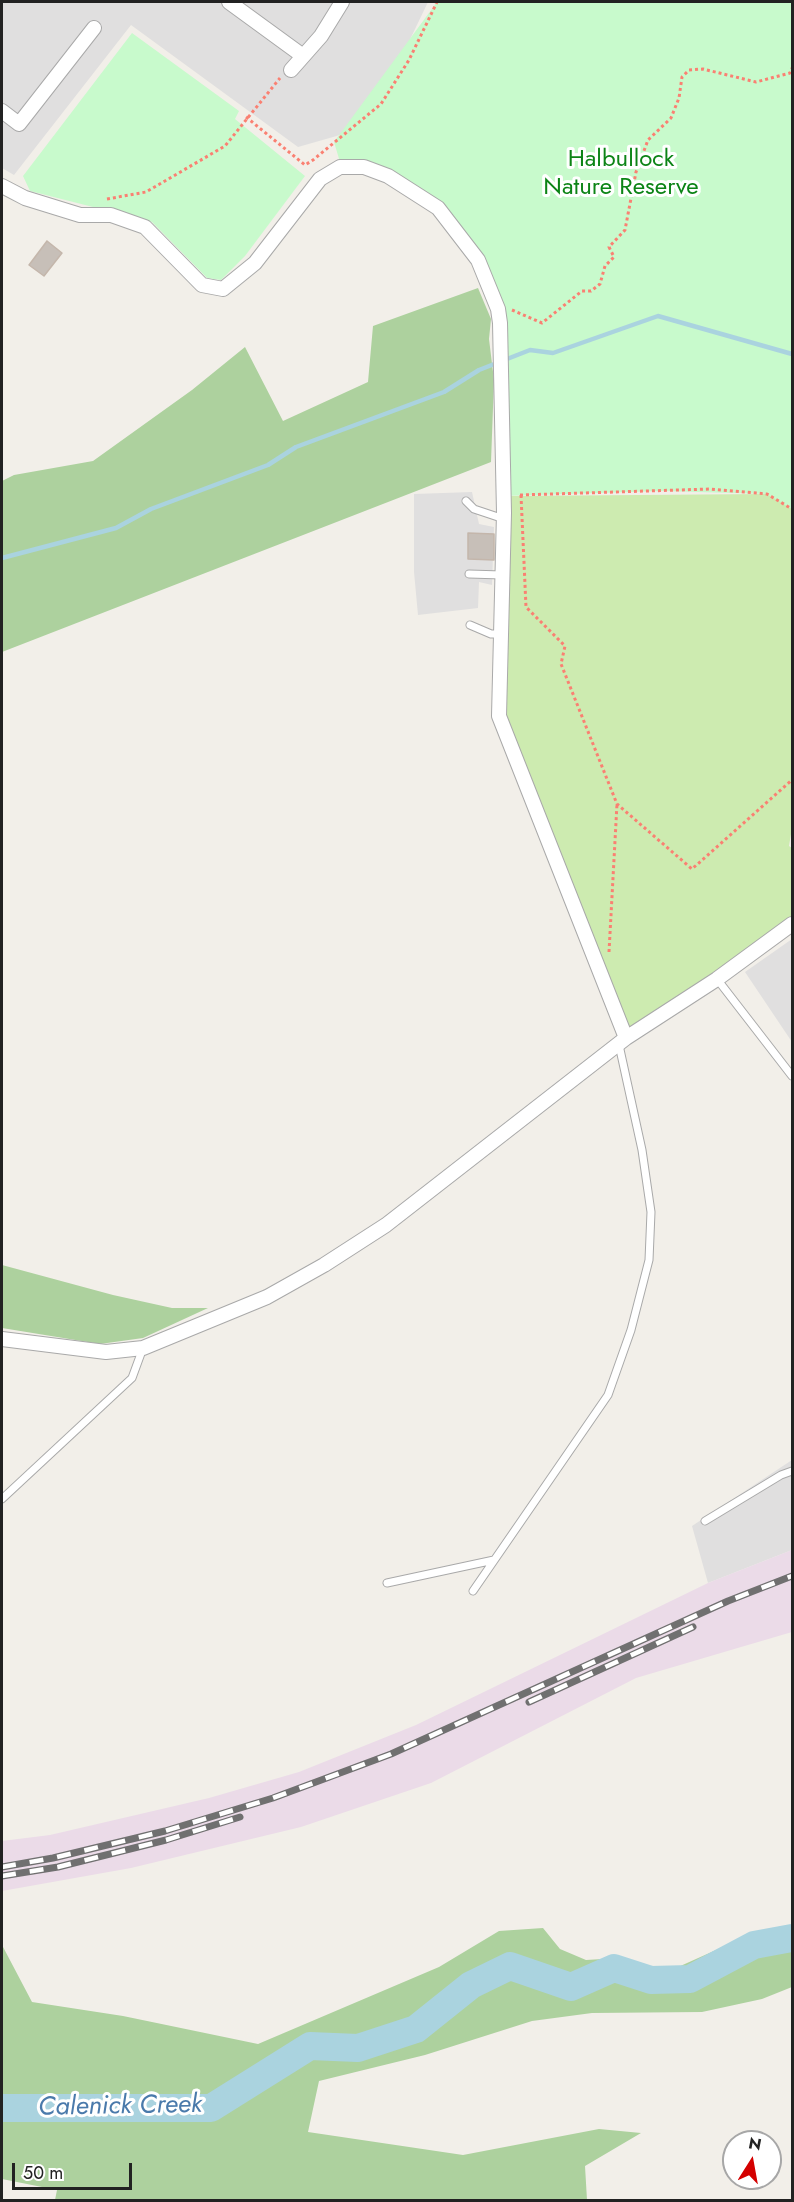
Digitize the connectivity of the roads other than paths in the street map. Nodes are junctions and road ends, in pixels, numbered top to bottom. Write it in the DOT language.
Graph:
graph roads {
  1 [pos="229,2"];
  2 [pos="342,2"];
  3 [pos="94,28"];
  4 [pos="303,56"];
  5 [pos="291,70"];
  6 [pos="2,111"];
  7 [pos="2,186"];
  8 [pos="466,501"];
  9 [pos="504,519"];
  10 [pos="469,574"];
  11 [pos="502,575"];
  12 [pos="470,625"];
  13 [pos="501,634"];
  14 [pos="792,924"];
  15 [pos="717,979"];
  16 [pos="623,1041"];
  17 [pos="792,1076"];
  18 [pos="2,1339"];
  19 [pos="143,1348"];
  20 [pos="792,1471"];
  21 [pos="2,1499"];
  22 [pos="705,1521"];
  23 [pos="494,1560"];
  24 [pos="387,1583"];
  25 [pos="473,1591"];
  1 -- 4 [label="street"];
  2 -- 4 [label="street"];
  3 -- 6 [label="street"];
  4 -- 5 [label="street"];
  7 -- 9 [label="street"];
  8 -- 9 [label="lane"];
  9 -- 11 [label="street"];
  10 -- 11 [label="lane"];
  11 -- 13 [label="street"];
  12 -- 13 [label="lane"];
  13 -- 16 [label="street"];
  14 -- 15 [label="street"];
  15 -- 16 [label="street"];
  15 -- 17 [label="lane"];
  16 -- 19 [label="street"];
  16 -- 23 [label="lane"];
  18 -- 19 [label="street"];
  19 -- 21 [label="lane"];
  20 -- 22 [label="lane"];
  23 -- 24 [label="lane"];
  23 -- 25 [label="lane"];
}
